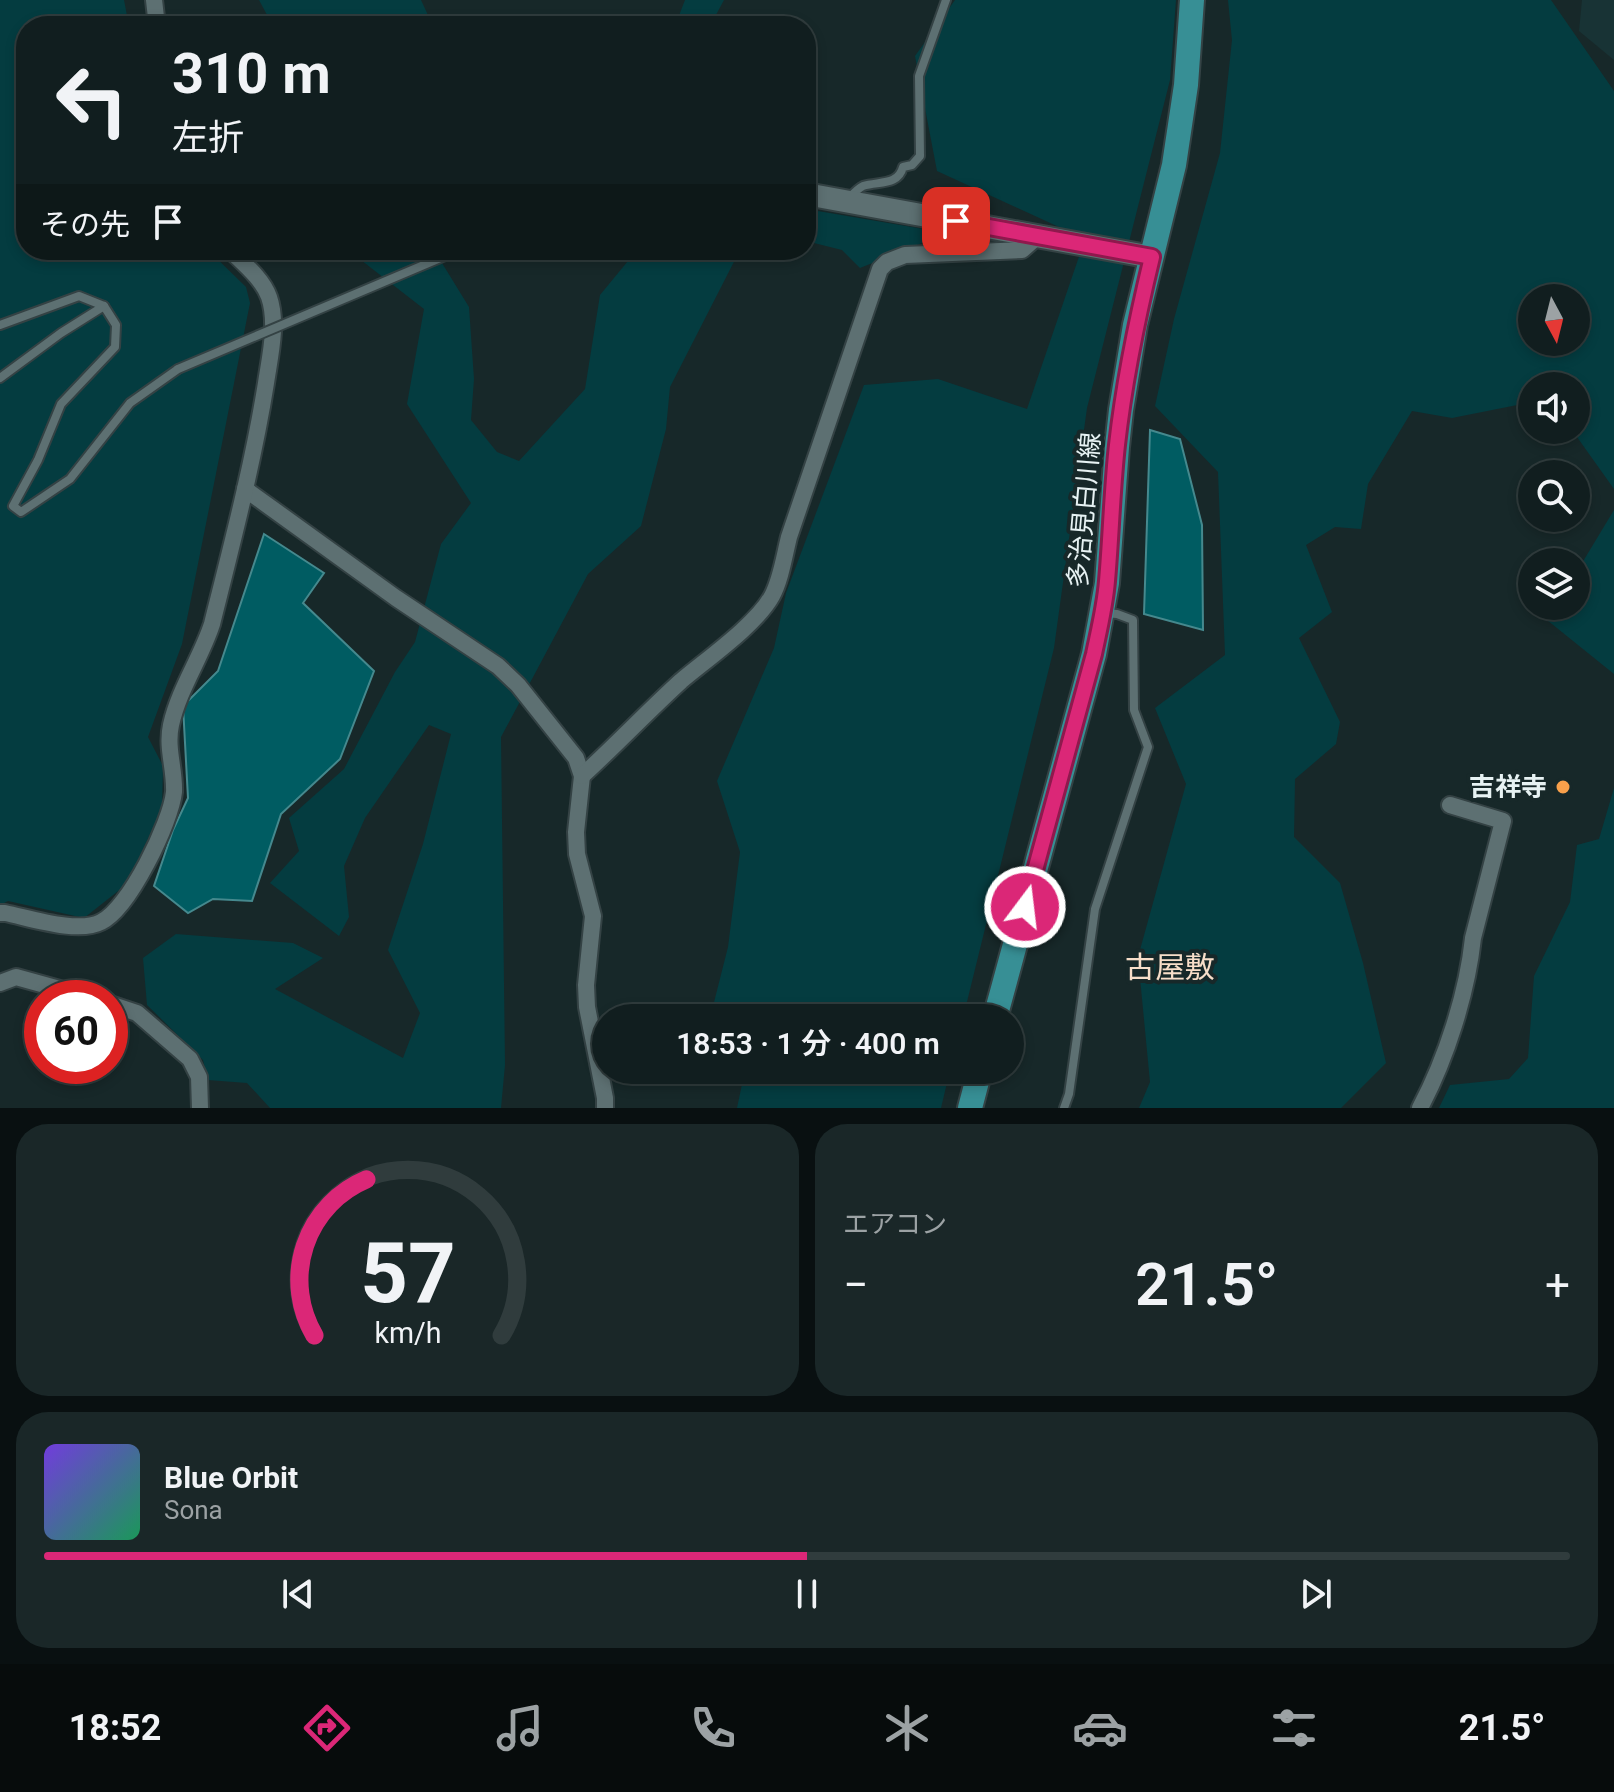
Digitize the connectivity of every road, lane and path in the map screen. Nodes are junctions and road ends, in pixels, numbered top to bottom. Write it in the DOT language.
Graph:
graph roads {
  1 [pos="946,0"];
  2 [pos="1192,0"];
  3 [pos="816,196"];
  4 [pos="846,201"];
  5 [pos="1038,236"];
  6 [pos="1152,257"];
  7 [pos="239,260"];
  8 [pos="436,260"];
  9 [pos="104,306"];
  10 [pos="0,325"];
  11 [pos="0,378"];
  12 [pos="245,489"];
  13 [pos="1103,613"];
  14 [pos="582,776"];
  15 [pos="1450,805"];
  16 [pos="0,913"];
  17 [pos="27,980"];
  18 [pos="0,983"];
  19 [pos="999,1004"];
  20 [pos="128,1010"];
  21 [pos="976,1084"];
  22 [pos="200,1108"];
  23 [pos="605,1108"];
  24 [pos="970,1108"];
  25 [pos="1064,1108"];
  26 [pos="1420,1108"];
  1 -- 4 [label="lane"];
  2 -- 6 [label="main road, 多治見白川線"];
  3 -- 4 [label="street"];
  4 -- 5 [label="street"];
  5 -- 6 [label="street"];
  5 -- 14 [label="street"];
  6 -- 13 [label="main road, 多治見白川線"];
  7 -- 12 [label="street"];
  8 -- 9 [label="lane, bridge"];
  9 -- 10 [label="lane"];
  9 -- 11 [label="lane"];
  12 -- 14 [label="street"];
  12 -- 16 [label="street"];
  13 -- 19 [label="main road, 多治見白川線"];
  13 -- 25 [label="lane"];
  14 -- 23 [label="street"];
  15 -- 26 [label="street"];
  17 -- 18 [label="street"];
  20 -- 22 [label="street"];
  21 -- 24 [label="main road"];
}
